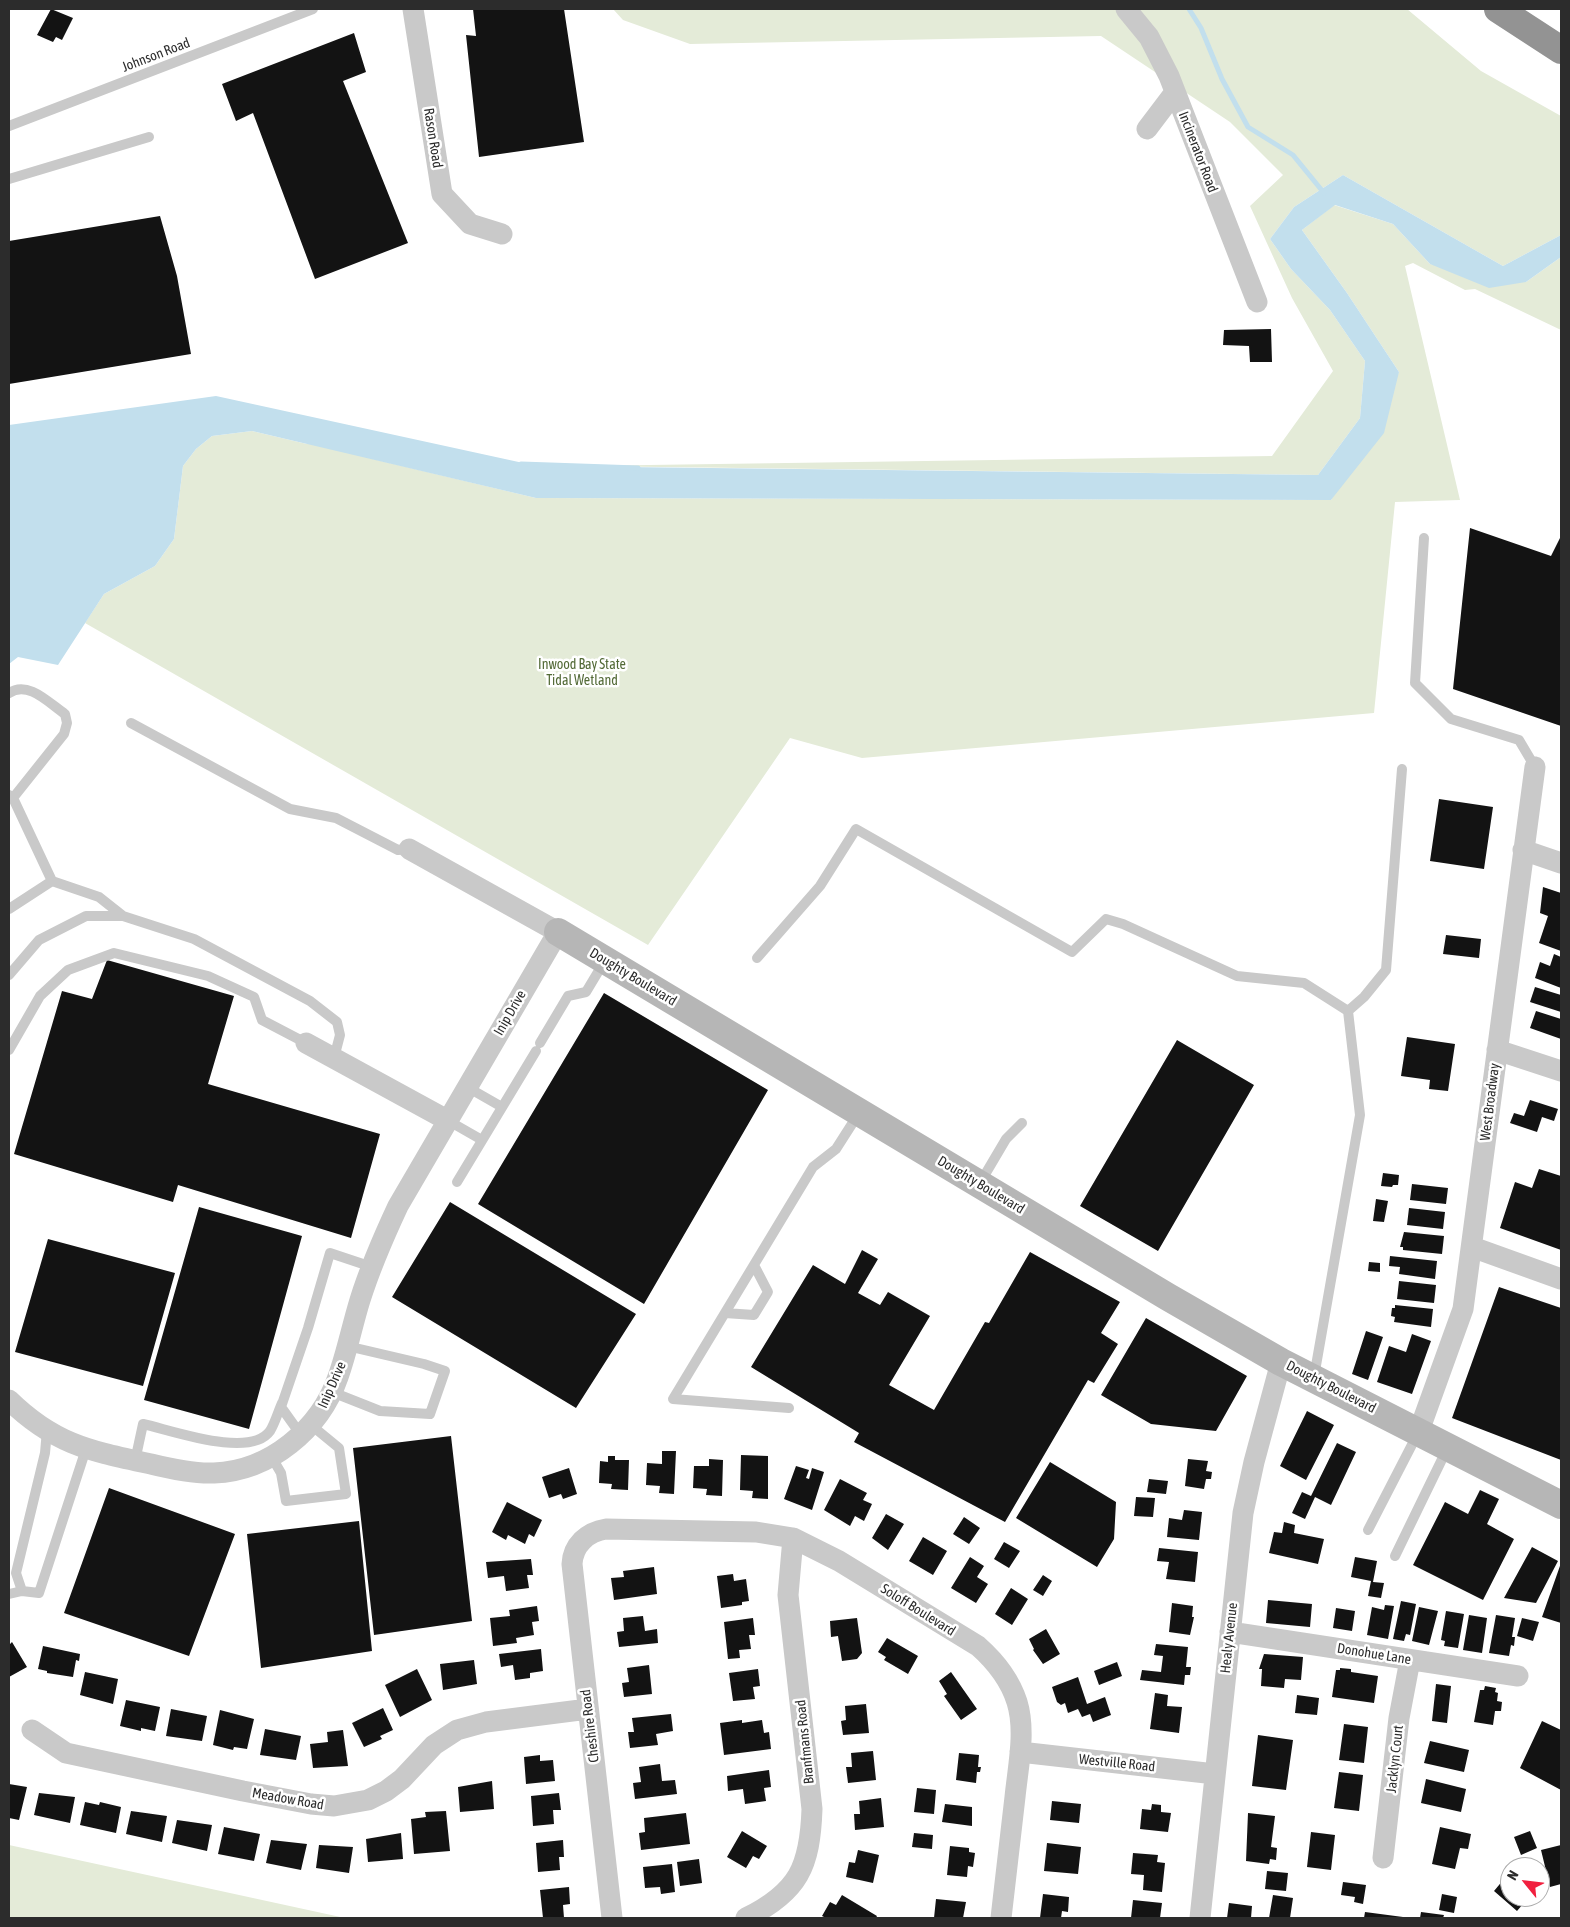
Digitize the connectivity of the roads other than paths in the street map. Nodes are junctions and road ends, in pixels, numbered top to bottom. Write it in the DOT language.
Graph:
graph roads {
  1 [pos="313,9"];
  2 [pos="413,9"];
  3 [pos="1498,9"];
  4 [pos="1131,15"];
  5 [pos="1561,50"];
  6 [pos="1175,92"];
  7 [pos="9,126"];
  8 [pos="1147,129"];
  9 [pos="149,137"];
  10 [pos="9,179"];
  11 [pos="502,234"];
  12 [pos="1257,302"];
  13 [pos="1424,538"];
  14 [pos="9,693"];
  15 [pos="131,723"];
  16 [pos="1536,767"];
  17 [pos="1402,769"];
  18 [pos="11,796"];
  19 [pos="409,849"];
  20 [pos="1524,850"];
  21 [pos="1561,863"];
  22 [pos="52,881"];
  23 [pos="9,908"];
  24 [pos="123,916"];
  25 [pos="558,932"];
  26 [pos="757,958"];
  27 [pos="605,960"];
  28 [pos="9,975"];
  29 [pos="1348,1010"];
  30 [pos="306,1043"];
  31 [pos="9,1050"];
  32 [pos="1497,1050"];
  33 [pos="334,1058"];
  34 [pos="1561,1071"];
  35 [pos="467,1087"];
  36 [pos="502,1107"];
  37 [pos="859,1112"];
  38 [pos="447,1120"];
  39 [pos="1022,1123"];
  40 [pos="482,1140"];
  41 [pos="457,1182"];
  42 [pos="979,1184"];
  43 [pos="1472,1247"];
  44 [pos="754,1266"];
  45 [pos="372,1267"];
  46 [pos="1561,1279"];
  47 [pos="725,1313"];
  48 [pos="347,1346"];
  49 [pos="1281,1362"];
  50 [pos="1314,1378"];
  51 [pos="332,1392"];
  52 [pos="284,1399"];
  53 [pos="9,1400"];
  54 [pos="789,1408"];
  55 [pos="47,1430"];
  56 [pos="306,1430"];
  57 [pos="1419,1431"];
  58 [pos="1448,1446"];
  59 [pos="86,1449"];
  60 [pos="271,1456"];
  61 [pos="135,1461"];
  62 [pos="1561,1505"];
  63 [pos="1368,1530"];
  64 [pos="584,1538"];
  65 [pos="793,1538"];
  66 [pos="1395,1556"];
  67 [pos="22,1591"];
  68 [pos="9,1594"];
  69 [pos="1230,1632"];
  70 [pos="1410,1660"];
  71 [pos="1518,1676"];
  72 [pos="588,1710"];
  73 [pos="32,1730"];
  74 [pos="1020,1752"];
  75 [pos="1215,1774"];
  76 [pos="1383,1858"];
  77 [pos="612,1918"];
  78 [pos="746,1918"];
  79 [pos="1001,1918"];
  80 [pos="1200,1918"];
  1 -- 7 [label="lane, Johnson Road"];
  2 -- 11 [label="street, Rason Road"];
  3 -- 5 [label="highway"];
  4 -- 6 [label="street, Incinerator Road"];
  6 -- 8 [label="street"];
  6 -- 12 [label="street, Incinerator Road"];
  9 -- 10 [label="lane"];
  13 -- 16 [label="lane"];
  14 -- 18 [label="lane"];
  15 -- 19 [label="lane"];
  16 -- 20 [label="street, West Broadway"];
  17 -- 29 [label="lane"];
  18 -- 22 [label="lane"];
  19 -- 25 [label="street, Doughty Boulevard"];
  20 -- 21 [label="street"];
  20 -- 32 [label="street, West Broadway"];
  22 -- 23 [label="lane"];
  22 -- 24 [label="lane"];
  24 -- 28 [label="lane"];
  24 -- 33 [label="lane"];
  25 -- 27 [label="main road, Doughty Boulevard"];
  25 -- 35 [label="street, Inip Drive"];
  26 -- 29 [label="lane"];
  27 -- 36 [label="lane"];
  27 -- 37 [label="main road, Doughty Boulevard"];
  29 -- 50 [label="lane"];
  30 -- 31 [label="lane"];
  30 -- 33 [label="street"];
  32 -- 34 [label="street"];
  32 -- 43 [label="street, West Broadway"];
  33 -- 38 [label="street"];
  35 -- 36 [label="lane"];
  35 -- 38 [label="street, Inip Drive"];
  36 -- 40 [label="lane"];
  37 -- 42 [label="main road, Doughty Boulevard"];
  37 -- 44 [label="lane"];
  38 -- 40 [label="lane"];
  38 -- 45 [label="street, Inip Drive"];
  39 -- 42 [label="lane"];
  40 -- 41 [label="lane"];
  42 -- 49 [label="main road, Doughty Boulevard"];
  43 -- 46 [label="street"];
  43 -- 57 [label="street, West Broadway"];
  44 -- 47 [label="lane"];
  44 -- 47 [label="lane"];
  45 -- 48 [label="street, Inip Drive"];
  45 -- 52 [label="lane"];
  47 -- 54 [label="lane"];
  48 -- 51 [label="street, Inip Drive"];
  48 -- 51 [label="lane"];
  49 -- 50 [label="main road, Doughty Boulevard"];
  49 -- 69 [label="street, Healy Avenue"];
  50 -- 57 [label="main road, Doughty Boulevard"];
  51 -- 56 [label="street, Inip Drive"];
  52 -- 56 [label="lane"];
  52 -- 61 [label="lane"];
  53 -- 55 [label="street, Inip Drive"];
  55 -- 59 [label="street, Inip Drive"];
  55 -- 67 [label="lane"];
  56 -- 60 [label="street, Inip Drive"];
  56 -- 60 [label="lane"];
  57 -- 58 [label="main road, Doughty Boulevard"];
  57 -- 63 [label="lane"];
  58 -- 62 [label="main road, Doughty Boulevard"];
  58 -- 66 [label="lane"];
  59 -- 61 [label="street, Inip Drive"];
  59 -- 67 [label="lane"];
  60 -- 61 [label="street, Inip Drive"];
  64 -- 65 [label="street, Soloff Boulevard"];
  64 -- 72 [label="street, Cheshire Road"];
  65 -- 74 [label="street, Soloff Boulevard"];
  65 -- 78 [label="street, Branfmans Road"];
  67 -- 68 [label="lane"];
  69 -- 70 [label="street, Donohue Lane"];
  69 -- 75 [label="street, Healy Avenue"];
  70 -- 71 [label="street, Donohue Lane"];
  70 -- 76 [label="street, Jacklyn Court"];
  72 -- 73 [label="street, Meadow Road"];
  72 -- 77 [label="street, Cheshire Road"];
  74 -- 75 [label="street, Westville Road"];
  74 -- 79 [label="street, Soloff Boulevard"];
  75 -- 80 [label="street, Healy Avenue"];
}
